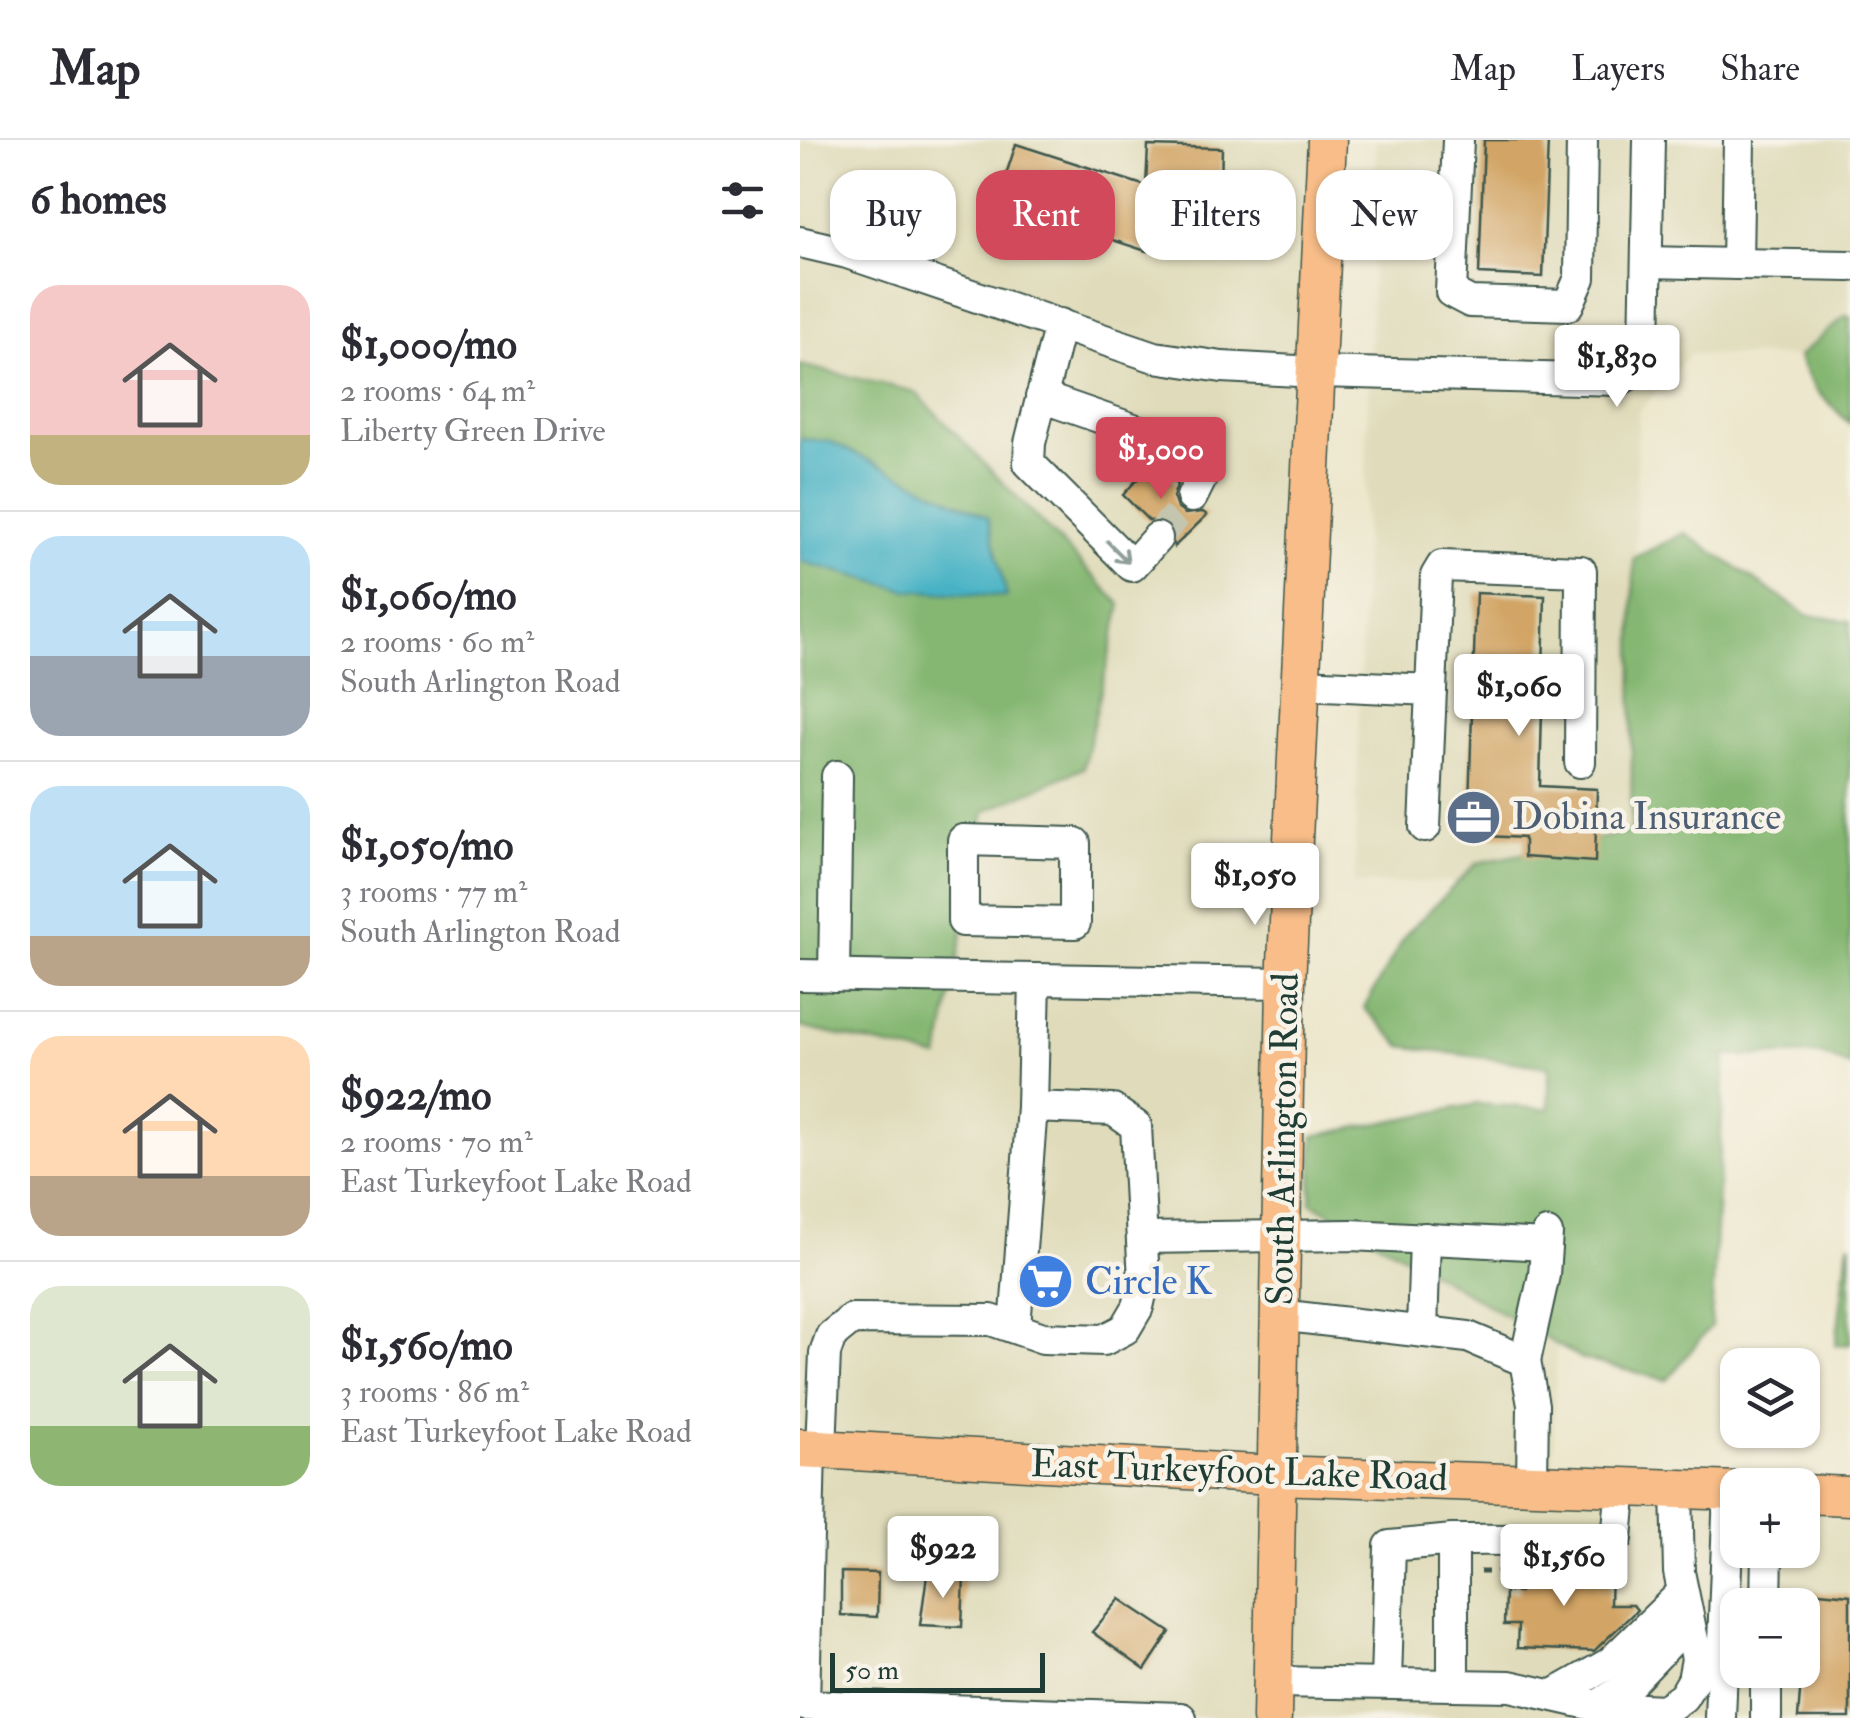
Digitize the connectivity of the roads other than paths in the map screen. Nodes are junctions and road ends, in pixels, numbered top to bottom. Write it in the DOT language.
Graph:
graph roads {
  1 [pos="1327,140"];
  2 [pos="1458,140"];
  3 [pos="1582,140"];
  4 [pos="1649,140"];
  5 [pos="1739,140"];
  6 [pos="800,242"];
  7 [pos="1647,262"];
  8 [pos="1736,264"];
  9 [pos="1850,266"];
  10 [pos="1060,324"];
  11 [pos="1317,372"];
  12 [pos="1041,397"];
  13 [pos="1192,497"];
  14 [pos="1156,538"];
  15 [pos="1303,684"];
  16 [pos="1431,690"];
  17 [pos="1580,762"];
  18 [pos="836,776"];
  19 [pos="1425,827"];
  20 [pos="1064,924"];
  21 [pos="800,975"];
  22 [pos="834,976"];
  23 [pos="1050,979"];
  24 [pos="1286,983"];
  25 [pos="1032,1106"];
  26 [pos="1143,1238"];
  27 [pos="1282,1238"];
  28 [pos="1425,1238"];
  29 [pos="1279,1314"];
  30 [pos="1015,1326"];
  31 [pos="1422,1331"];
  32 [pos="1525,1360"];
  33 [pos="810,1448"];
  34 [pos="1274,1475"];
  35 [pos="1532,1482"];
  36 [pos="1622,1486"];
  37 [pos="1678,1489"];
  38 [pos="1720,1491"];
  39 [pos="1820,1495"];
  40 [pos="1850,1496"];
  41 [pos="1454,1540"];
  42 [pos="1729,1568"];
  43 [pos="1690,1625"];
  44 [pos="1386,1682"];
  45 [pos="1453,1685"];
  46 [pos="1766,1688"];
  47 [pos="1272,1700"];
  48 [pos="1598,1703"];
  49 [pos="803,1711"];
  50 [pos="943,1714"];
  51 [pos="1055,1716"];
  52 [pos="1179,1718"];
  53 [pos="1720,1718"];
  54 [pos="1766,1718"];
  1 -- 11 [label="main road, South Arlington Road"];
  2 -- 3 [label="street"];
  4 -- 7 [label="street"];
  5 -- 8 [label="street"];
  6 -- 10 [label="street"];
  7 -- 8 [label="street"];
  7 -- 11 [label="street"];
  8 -- 9 [label="street"];
  10 -- 11 [label="street"];
  10 -- 12 [label="street"];
  11 -- 15 [label="main road, South Arlington Road"];
  12 -- 13 [label="street"];
  12 -- 14 [label="street, one-way"];
  15 -- 16 [label="street"];
  15 -- 24 [label="main road, South Arlington Road"];
  16 -- 17 [label="street"];
  16 -- 19 [label="street"];
  18 -- 22 [label="street"];
  20 -- 20 [label="street"];
  20 -- 23 [label="street"];
  21 -- 22 [label="street"];
  22 -- 23 [label="street"];
  23 -- 24 [label="street"];
  23 -- 25 [label="street"];
  24 -- 27 [label="main road, South Arlington Road"];
  25 -- 26 [label="street"];
  25 -- 30 [label="street"];
  26 -- 27 [label="street"];
  26 -- 30 [label="street"];
  27 -- 28 [label="street"];
  27 -- 29 [label="main road, South Arlington Road"];
  28 -- 31 [label="street"];
  28 -- 32 [label="street"];
  29 -- 31 [label="street"];
  29 -- 34 [label="main road, South Arlington Road"];
  30 -- 33 [label="street"];
  31 -- 32 [label="street"];
  32 -- 35 [label="street"];
  33 -- 34 [label="main road, East Turkeyfoot Lake Road"];
  33 -- 49 [label="street"];
  34 -- 35 [label="main road, East Turkeyfoot Lake Road"];
  34 -- 47 [label="main road, South Arlington Road"];
  35 -- 36 [label="main road, East Turkeyfoot Lake Road"];
  36 -- 37 [label="main road, East Turkeyfoot Lake Road"];
  36 -- 41 [label="street"];
  37 -- 38 [label="main road, East Turkeyfoot Lake Road"];
  37 -- 43 [label="street"];
  39 -- 40 [label="main road"];
  41 -- 44 [label="street"];
  41 -- 45 [label="street"];
  42 -- 53 [label="street"];
  43 -- 48 [label="street"];
  43 -- 48 [label="street"];
  43 -- 48 [label="street"];
  44 -- 45 [label="street"];
  44 -- 47 [label="street"];
  45 -- 48 [label="street"];
  46 -- 54 [label="street"];
  49 -- 50 [label="street"];
  50 -- 51 [label="street"];
  51 -- 52 [label="street"];
}
